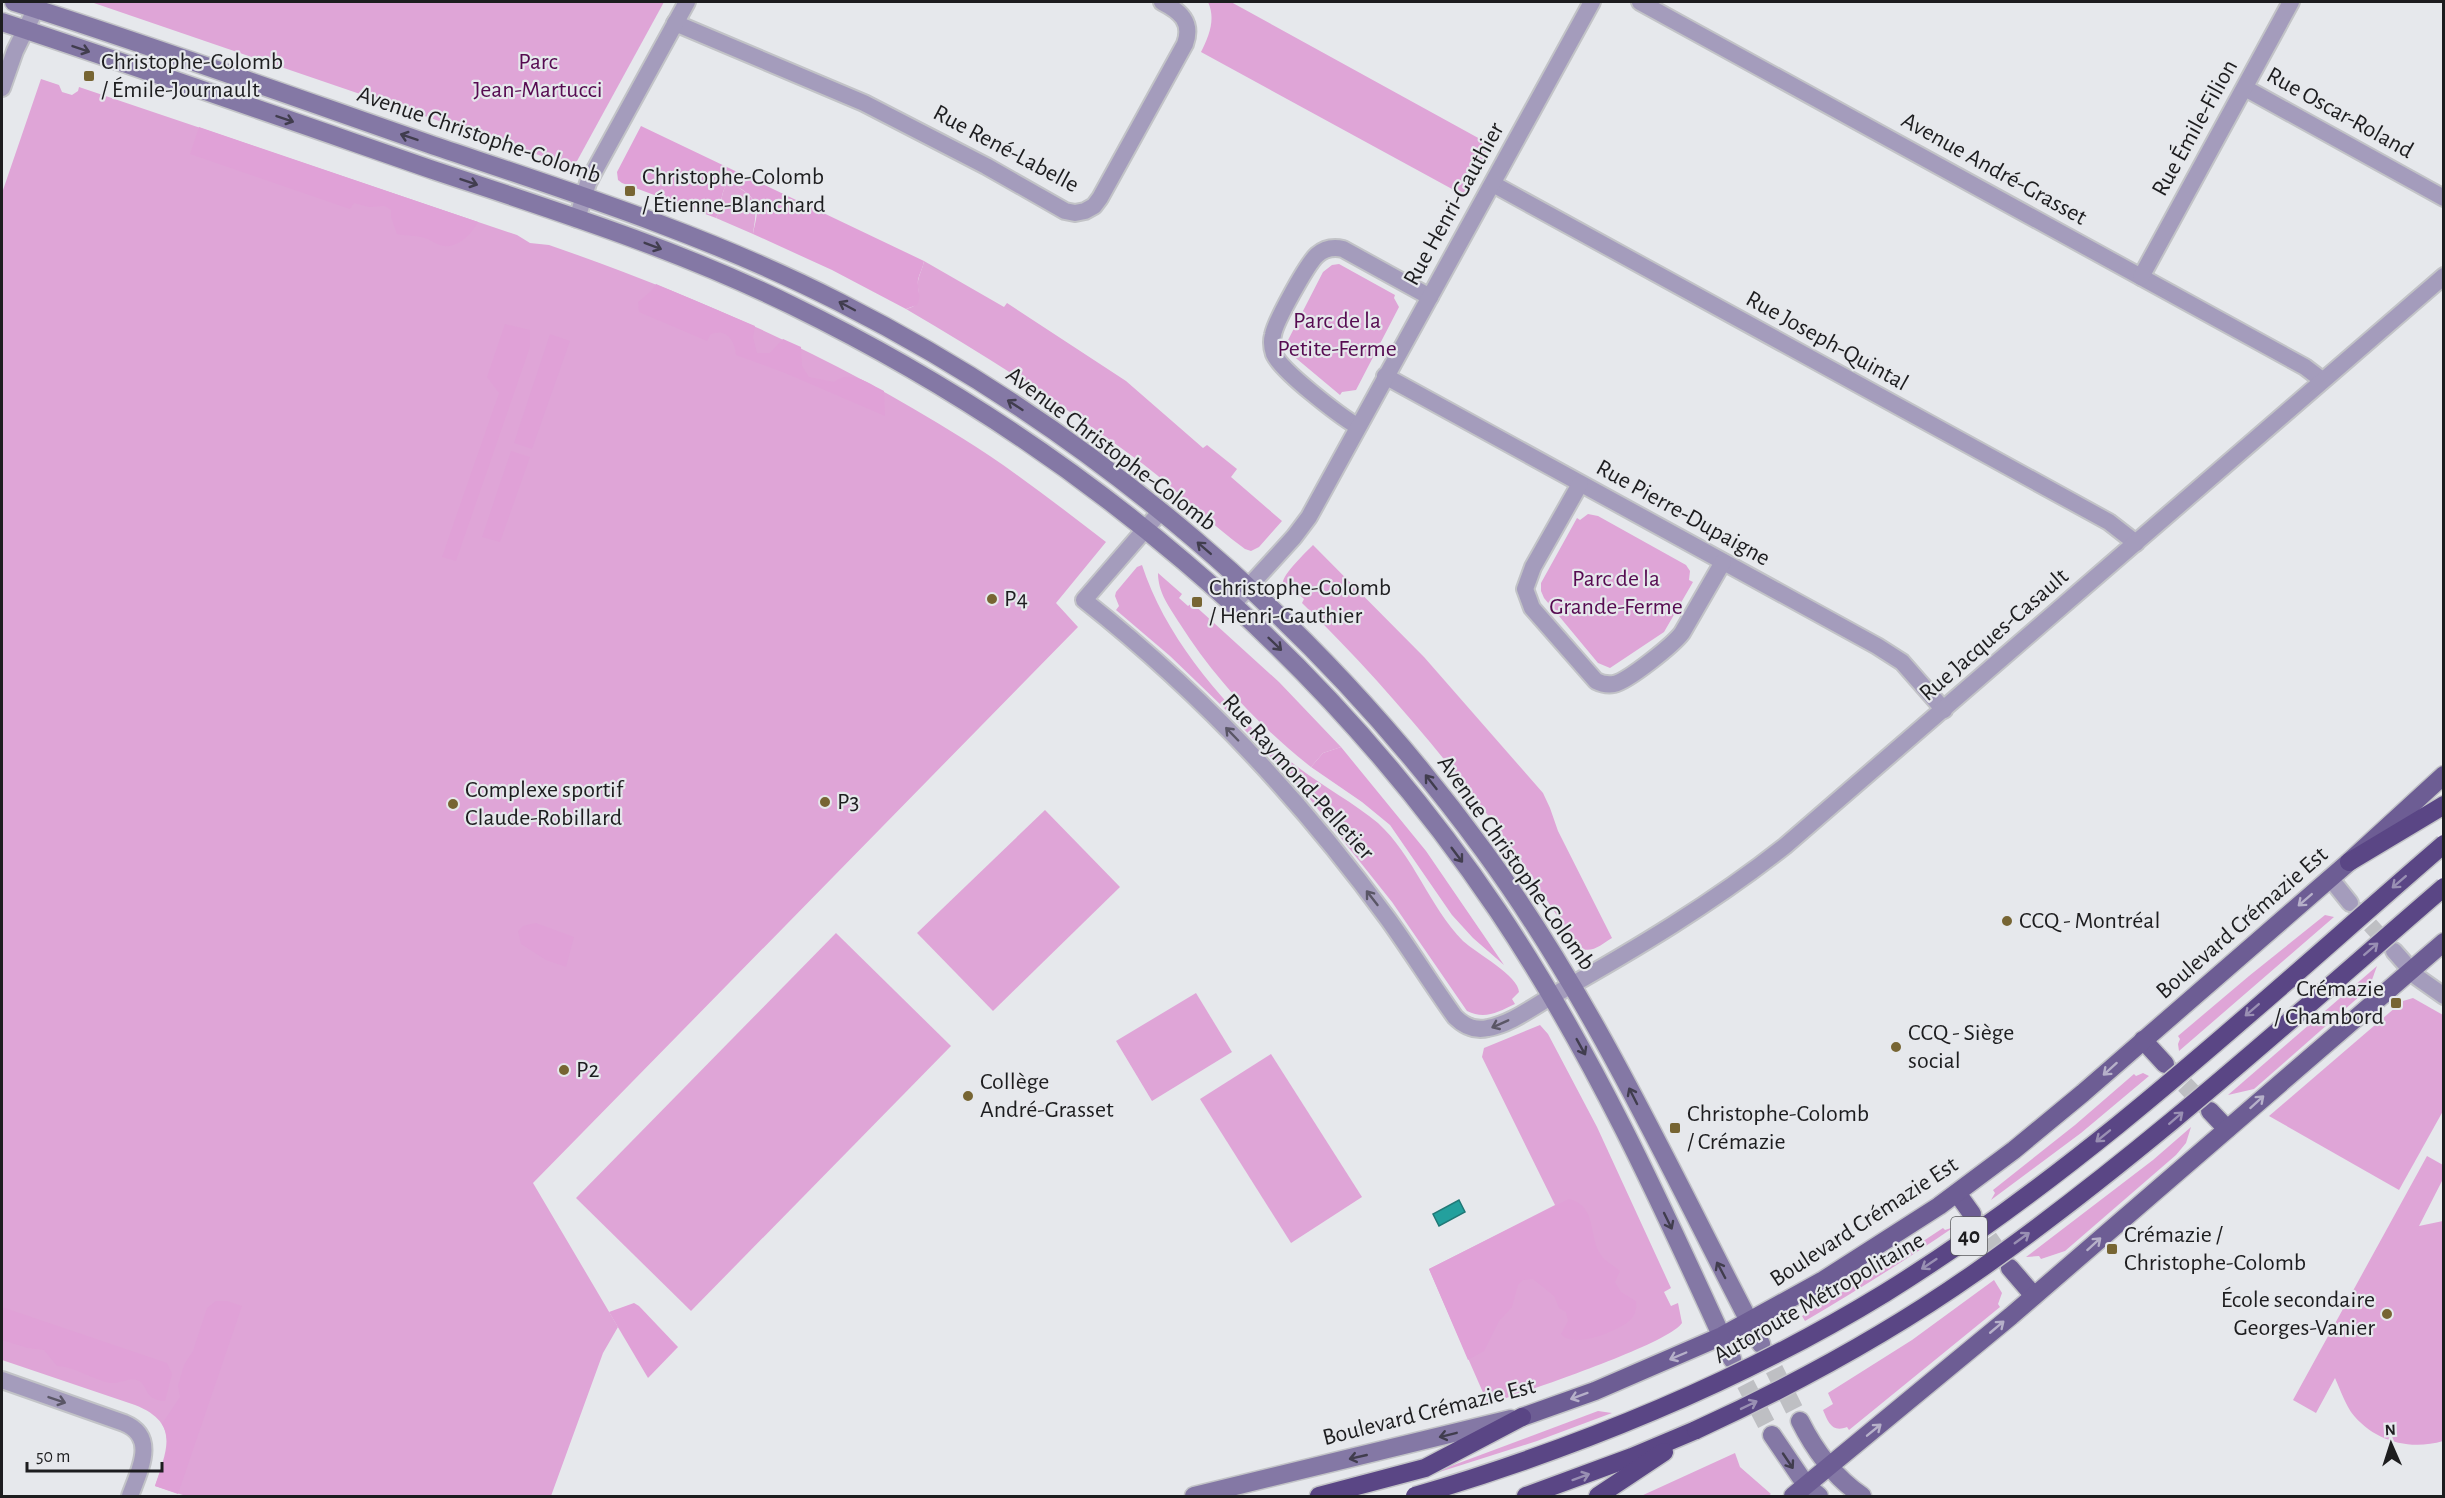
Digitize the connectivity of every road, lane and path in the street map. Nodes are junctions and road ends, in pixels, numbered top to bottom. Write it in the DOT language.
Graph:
graph roads {
  1 [pos="14,2"];
  2 [pos="687,2"];
  3 [pos="1162,2"];
  4 [pos="1592,2"];
  5 [pos="1640,2"];
  6 [pos="2291,2"];
  7 [pos="38,5"];
  8 [pos="2,22"];
  9 [pos="675,23"];
  10 [pos="25,30"];
  11 [pos="2,88"];
  12 [pos="2245,88"];
  13 [pos="1493,184"];
  14 [pos="584,197"];
  15 [pos="2444,198"];
  16 [pos="577,219"];
  17 [pos="2444,276"];
  18 [pos="2141,277"];
  19 [pos="1430,297"];
  20 [pos="1385,376"];
  21 [pos="2322,380"];
  22 [pos="1358,426"];
  23 [pos="1580,484"];
  24 [pos="1161,511"];
  25 [pos="1145,528"];
  26 [pos="2136,543"];
  27 [pos="1723,562"];
  28 [pos="1248,587"];
  29 [pos="1233,604"];
  30 [pos="1944,710"];
  31 [pos="2444,775"];
  32 [pos="2444,805"];
  33 [pos="2444,844"];
  34 [pos="2349,862"];
  35 [pos="2330,878"];
  36 [pos="2444,887"];
  37 [pos="2350,903"];
  38 [pos="2444,942"];
  39 [pos="2394,951"];
  40 [pos="2411,970"];
  41 [pos="1573,985"];
  42 [pos="1552,996"];
  43 [pos="2444,996"];
  44 [pos="2143,1040"];
  45 [pos="2165,1064"];
  46 [pos="2210,1111"];
  47 [pos="2227,1130"];
  48 [pos="1957,1193"];
  49 [pos="1972,1214"];
  50 [pos="2010,1268"];
  51 [pos="2034,1296"];
  52 [pos="1749,1321"];
  53 [pos="1722,1336"];
  54 [pos="1761,1344"];
  55 [pos="1732,1359"];
  56 [pos="2,1380"];
  57 [pos="1522,1417"];
  58 [pos="1800,1421"];
  59 [pos="1696,1430"];
  60 [pos="1772,1435"];
  61 [pos="1828,1467"];
  62 [pos="1806,1493"];
  63 [pos="130,1497"];
  64 [pos="1194,1497"];
  65 [pos="1319,1497"];
  66 [pos="1415,1497"];
  67 [pos="1526,1497"];
  68 [pos="1598,1497"];
  69 [pos="1862,1497"];
  1 -- 7 [label="main road, Avenue Christophe-Colomb"];
  2 -- 9 [label="street"];
  3 -- 9 [label="street, Rue René-Labelle"];
  4 -- 13 [label="street, Rue Henri-Gauthier"];
  5 -- 18 [label="street, Avenue André-Grasset"];
  6 -- 12 [label="street, Rue Émile-Filion"];
  7 -- 10 [label="street"];
  14 -- 7 [label="main road, Avenue Christophe-Colomb, one-way"];
  8 -- 10 [label="main road, Avenue Christophe-Colomb"];
  9 -- 14 [label="street"];
  10 -- 11 [label="street"];
  10 -- 16 [label="main road, Avenue Christophe-Colomb, one-way"];
  12 -- 15 [label="street, Rue Oscar-Roland"];
  12 -- 18 [label="street, Rue Émile-Filion"];
  13 -- 19 [label="street, Rue Henri-Gauthier"];
  13 -- 26 [label="street, Rue Joseph-Quintal"];
  14 -- 16 [label="street"];
  24 -- 14 [label="main road, Avenue Christophe-Colomb, one-way"];
  16 -- 25 [label="main road, Avenue Christophe-Colomb, one-way"];
  17 -- 21 [label="street, Rue Jacques-Casault"];
  18 -- 21 [label="street, Avenue André-Grasset"];
  19 -- 20 [label="street, Rue Henri-Gauthier"];
  19 -- 22 [label="street"];
  20 -- 22 [label="street, Rue Henri-Gauthier"];
  20 -- 23 [label="street, Rue Pierre-Dupaigne"];
  21 -- 26 [label="street, Rue Jacques-Casault"];
  22 -- 28 [label="street, Rue Henri-Gauthier"];
  23 -- 27 [label="street, Rue Pierre-Dupaigne"];
  23 -- 27 [label="street"];
  24 -- 25 [label="street, Rue Raymond-Pelletier"];
  28 -- 24 [label="main road, Avenue Christophe-Colomb, one-way"];
  25 -- 29 [label="main road, Avenue Christophe-Colomb"];
  42 -- 25 [label="street, Rue Raymond-Pelletier, one-way"];
  26 -- 30 [label="street, Rue Jacques-Casault"];
  27 -- 30 [label="street, Rue Pierre-Dupaigne"];
  28 -- 29 [label="street, Rue Henri-Gauthier"];
  41 -- 28 [label="main road, Avenue Christophe-Colomb, one-way"];
  29 -- 42 [label="main road, Avenue Christophe-Colomb, one-way"];
  30 -- 41 [label="street, Rue Jacques-Casault"];
  31 -- 34 [label="main road, Boulevard Crémazie Est"];
  32 -- 34 [label="highway"];
  33 -- 66 [label="highway, Autoroute Métropolitaine / 40, one-way, bridge"];
  34 -- 35 [label="main road, Boulevard Crémazie Est"];
  35 -- 37 [label="street"];
  35 -- 44 [label="main road, Boulevard Crémazie Est, one-way"];
  59 -- 36 [label="highway, 40, one-way, bridge"];
  38 -- 40 [label="main road"];
  39 -- 40 [label="street"];
  40 -- 43 [label="street"];
  47 -- 40 [label="main road, one-way"];
  41 -- 42 [label="street, Rue Jacques-Casault"];
  52 -- 41 [label="main road, Avenue Christophe-Colomb, one-way"];
  42 -- 53 [label="main road, Avenue Christophe-Colomb, one-way"];
  44 -- 45 [label="main road"];
  44 -- 48 [label="main road, Boulevard Crémazie Est, one-way"];
  46 -- 47 [label="main road"];
  51 -- 47 [label="main road, one-way"];
  48 -- 49 [label="main road"];
  48 -- 52 [label="main road, Boulevard Crémazie Est"];
  50 -- 51 [label="main road"];
  61 -- 51 [label="main road, one-way"];
  52 -- 53 [label="main road, Boulevard Crémazie Est"];
  52 -- 54 [label="main road, Avenue Christophe-Colomb"];
  53 -- 55 [label="main road, Avenue Christophe-Colomb"];
  53 -- 57 [label="main road, Boulevard Crémazie Est, one-way"];
  56 -- 63 [label="street, one-way"];
  57 -- 64 [label="main road, Boulevard Crémazie Est, one-way"];
  57 -- 65 [label="highway"];
  58 -- 61 [label="main road"];
  67 -- 59 [label="highway, 40, one-way"];
  59 -- 68 [label="highway"];
  60 -- 62 [label="main road, one-way"];
  61 -- 62 [label="main road"];
  61 -- 69 [label="main road"];
}
